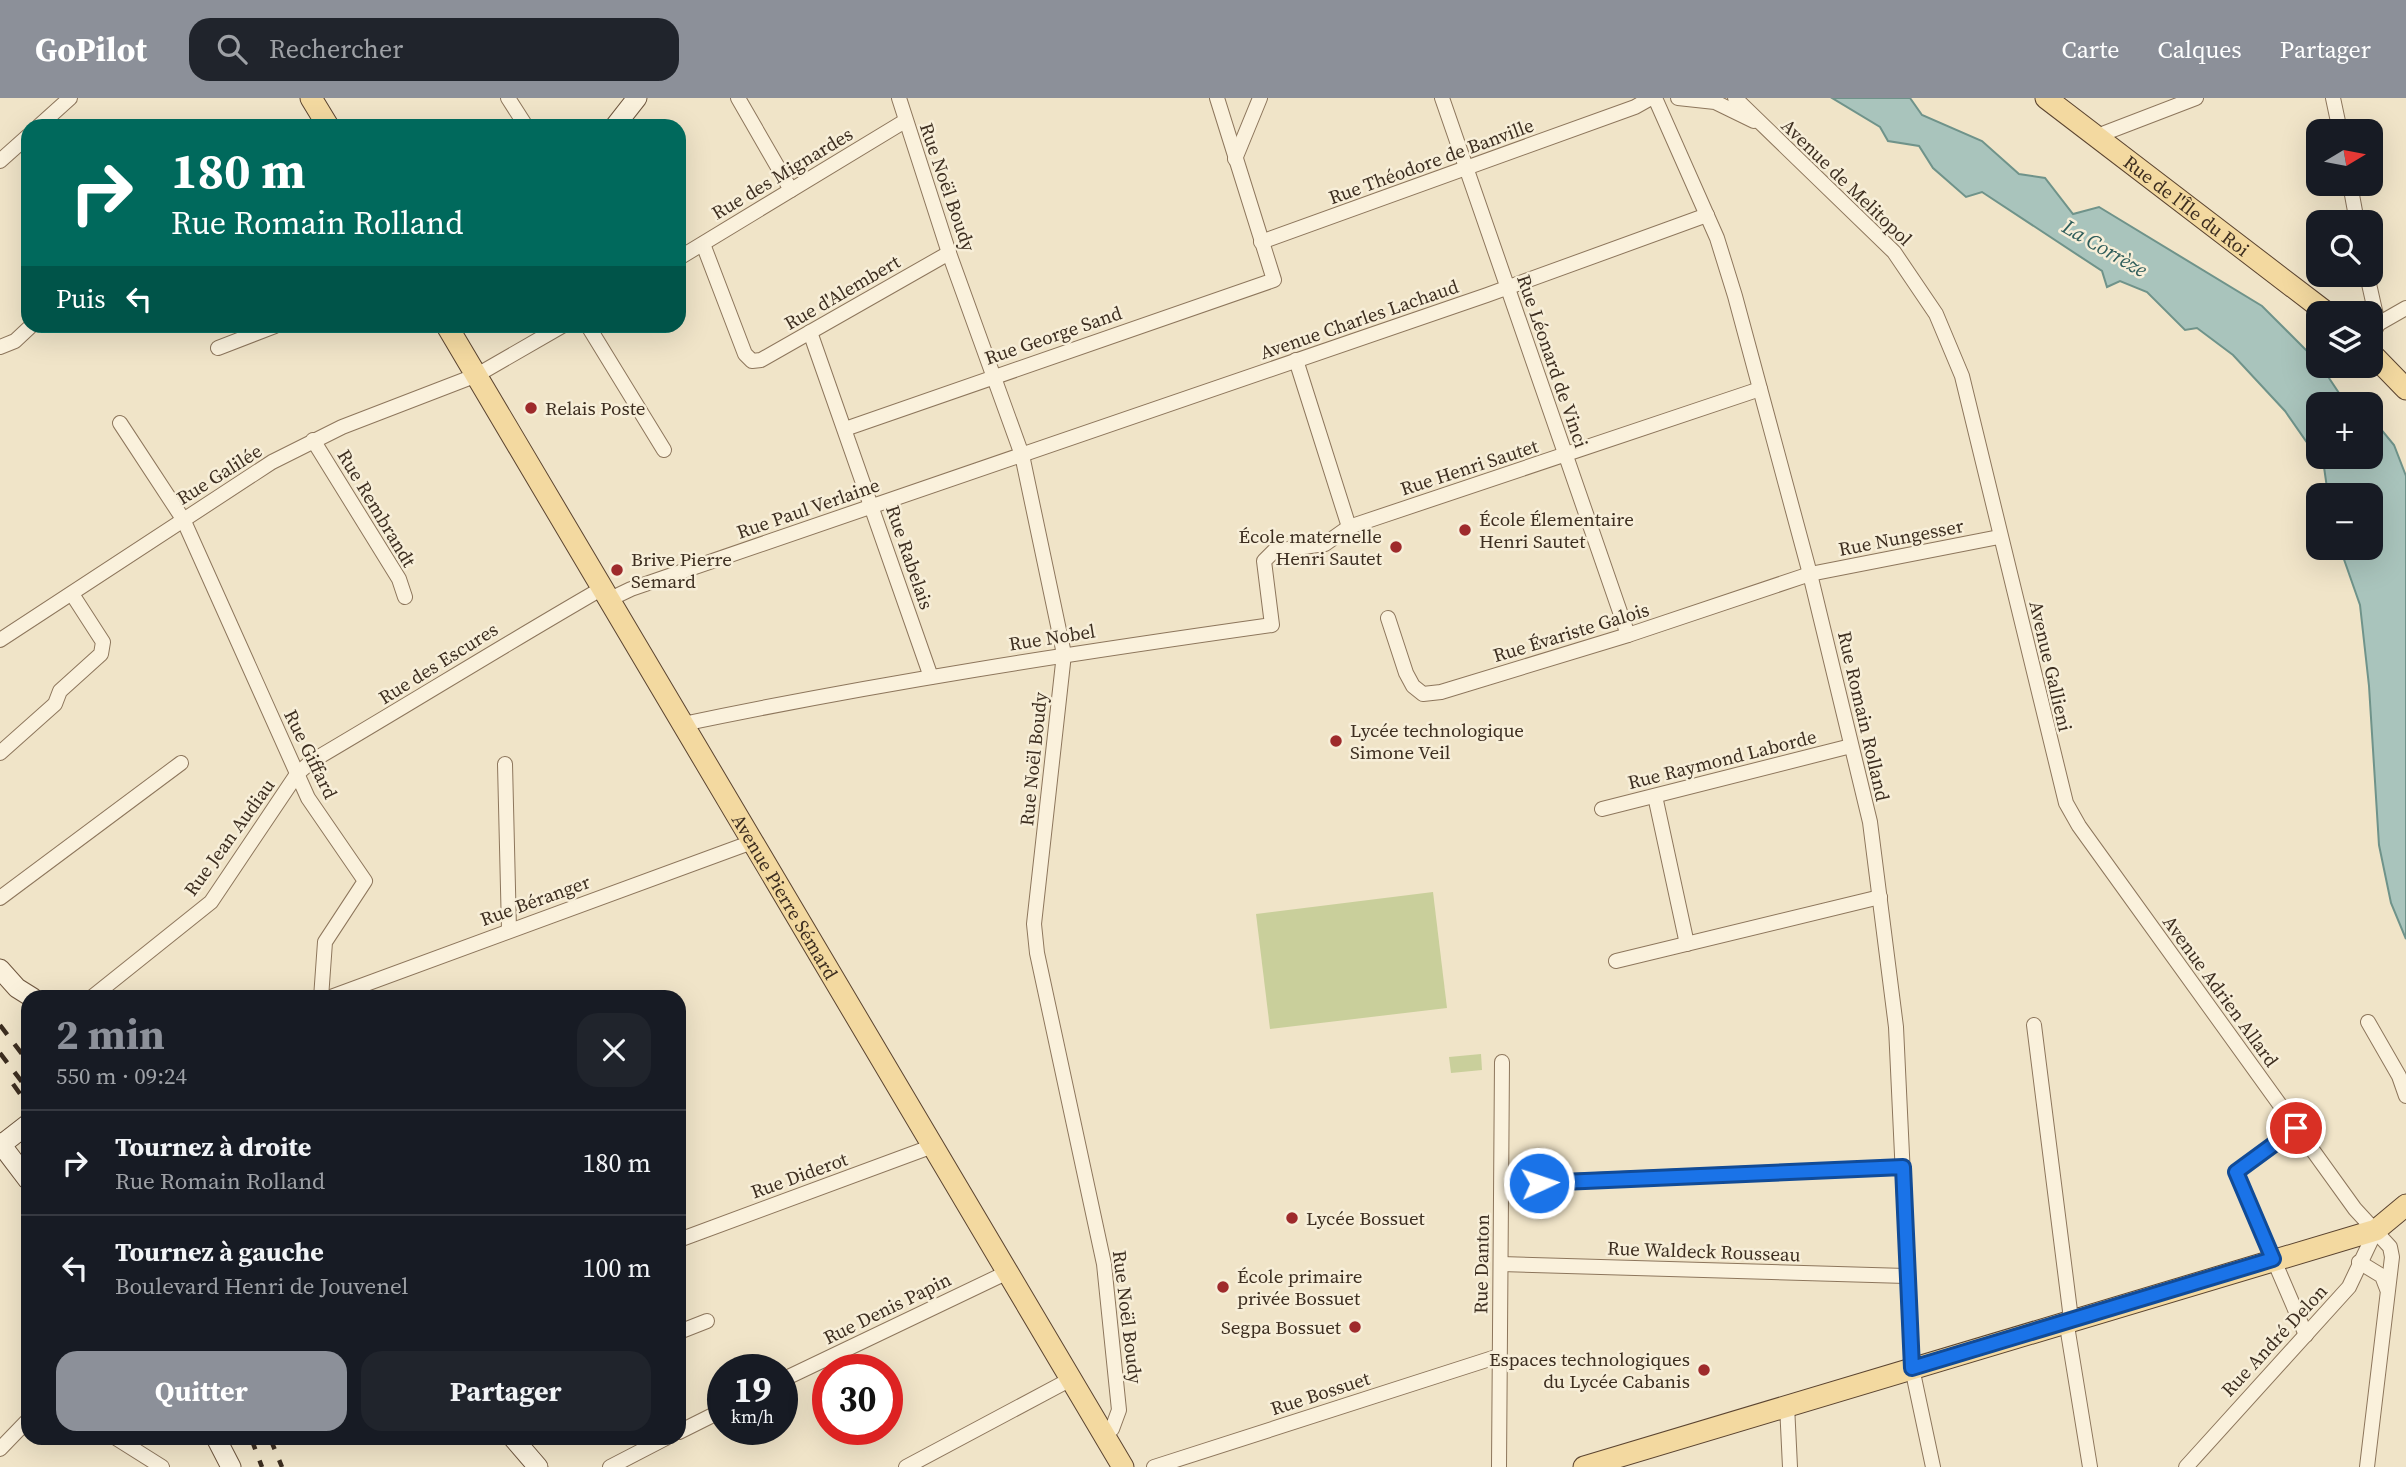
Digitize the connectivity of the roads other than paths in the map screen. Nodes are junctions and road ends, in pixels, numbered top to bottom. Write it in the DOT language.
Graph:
graph roads {
  1 [pos="71,98"];
  2 [pos="311,98"];
  3 [pos="508,98"];
  4 [pos="638,98"];
  5 [pos="737,98"];
  6 [pos="899,98"];
  7 [pos="1217,98"];
  8 [pos="1260,98"];
  9 [pos="1442,98"];
  10 [pos="1653,98"];
  11 [pos="1678,98"];
  12 [pos="1735,98"];
  13 [pos="2046,98"];
  14 [pos="2196,98"];
  15 [pos="2333,98"];
  16 [pos="47,119"];
  17 [pos="324,119"];
  18 [pos="522,119"];
  19 [pos="621,119"];
  20 [pos="2337,119"];
  21 [pos="905,121"];
  22 [pos="1761,125"];
  23 [pos="2097,136"];
  24 [pos="21,142"];
  25 [pos="1235,159"];
  26 [pos="0,161"];
  27 [pos="1468,170"];
  28 [pos="791,190"];
  29 [pos="1707,215"];
  30 [pos="1261,242"];
  31 [pos="703,244"];
  32 [pos="686,253"];
  33 [pos="950,253"];
  34 [pos="1507,288"];
  35 [pos="2311,301"];
  36 [pos="2405,308"];
  37 [pos="2383,313"];
  38 [pos="810,332"];
  39 [pos="24,333"];
  40 [pos="257,333"];
  41 [pos="451,333"];
  42 [pos="550,333"];
  43 [pos="592,333"];
  44 [pos="0,347"];
  45 [pos="218,348"];
  46 [pos="1296,360"];
  47 [pos="2383,365"];
  48 [pos="477,375"];
  49 [pos="994,376"];
  50 [pos="1759,389"];
  51 [pos="2406,389"];
  52 [pos="120,423"];
  53 [pos="845,429"];
  54 [pos="313,440"];
  55 [pos="664,450"];
  56 [pos="1022,455"];
  57 [pos="1565,455"];
  58 [pos="872,507"];
  59 [pos="183,519"];
  60 [pos="1349,527"];
  61 [pos="1999,537"];
  62 [pos="1811,574"];
  63 [pos="72,594"];
  64 [pos="604,594"];
  65 [pos="405,597"];
  66 [pos="1388,618"];
  67 [pos="3,633"];
  68 [pos="1628,635"];
  69 [pos="1063,654"];
  70 [pos="931,677"];
  71 [pos="682,724"];
  72 [pos="1851,746"];
  73 [pos="0,753"];
  74 [pos="181,763"];
  75 [pos="505,764"];
  76 [pos="297,774"];
  77 [pos="1655,796"];
  78 [pos="2066,803"];
  79 [pos="1602,809"];
  80 [pos="755,841"];
  81 [pos="1880,897"];
  82 [pos="0,898"];
  83 [pos="509,930"];
  84 [pos="1687,944"];
  85 [pos="1616,961"];
  86 [pos="0,969"];
  87 [pos="21,990"];
  88 [pos="101,990"];
  89 [pos="322,990"];
  90 [pos="349,990"];
  91 [pos="2368,1022"];
  92 [pos="2034,1025"];
  93 [pos="1502,1062"];
  94 [pos="2406,1096"];
  95 [pos="2296,1128"];
  96 [pos="21,1129"];
  97 [pos="0,1145"];
  98 [pos="933,1146"];
  99 [pos="1903,1167"];
  100 [pos="21,1171"];
  101 [pos="1502,1184"];
  102 [pos="2406,1205"];
  103 [pos="2376,1230"];
  104 [pos="686,1237"];
  105 [pos="2273,1259"];
  106 [pos="2359,1262"];
  107 [pos="1501,1264"];
  108 [pos="1008,1272"];
  109 [pos="1906,1276"];
  110 [pos="2388,1290"];
  111 [pos="707,1321"];
  112 [pos="2069,1321"];
  113 [pos="686,1329"];
  114 [pos="2306,1335"];
  115 [pos="1499,1356"];
  116 [pos="1912,1368"];
  117 [pos="798,1372"];
  118 [pos="1071,1379"];
  119 [pos="1787,1405"];
  120 [pos="707,1418"];
  121 [pos="21,1427"];
  122 [pos="686,1428"];
  123 [pos="1103,1433"];
  124 [pos="127,1445"];
  125 [pos="220,1445"];
  126 [pos="519,1445"];
  127 [pos="652,1445"];
  128 [pos="0,1448"];
  129 [pos="162,1467"];
  130 [pos="231,1467"];
  131 [pos="538,1467"];
  132 [pos="610,1467"];
  133 [pos="906,1467"];
  134 [pos="1123,1467"];
  135 [pos="1154,1467"];
  136 [pos="1499,1467"];
  137 [pos="1584,1467"];
  138 [pos="1790,1467"];
  139 [pos="1933,1467"];
  140 [pos="2091,1467"];
  141 [pos="2186,1467"];
  142 [pos="2367,1467"];
  1 -- 16 [label="street"];
  2 -- 17 [label="main road"];
  3 -- 18 [label="street"];
  4 -- 19 [label="main road"];
  5 -- 28 [label="street"];
  6 -- 21 [label="street, Rue Noël Boudy"];
  7 -- 25 [label="street"];
  8 -- 25 [label="street"];
  9 -- 27 [label="street, Rue Léonard de Vinci"];
  10 -- 27 [label="street, Rue Théodore de Banville"];
  10 -- 29 [label="street, Rue Romain Rolland"];
  11 -- 22 [label="street"];
  12 -- 22 [label="street, Avenue de Melitopol"];
  13 -- 23 [label="main road, Rue de l'Île du Roi"];
  14 -- 23 [label="street"];
  15 -- 20 [label="street"];
  21 -- 28 [label="street, Rue des Mignardes"];
  21 -- 33 [label="street, Rue Noël Boudy"];
  22 -- 61 [label="street, Avenue de Melitopol"];
  23 -- 35 [label="main road, Rue de l'Île du Roi"];
  24 -- 26 [label="street"];
  25 -- 30 [label="street"];
  27 -- 30 [label="street, Rue Théodore de Banville"];
  27 -- 34 [label="street, Rue Léonard de Vinci"];
  28 -- 31 [label="street, Rue des Mignardes"];
  29 -- 34 [label="street, Avenue Charles Lachaud"];
  29 -- 50 [label="street, Rue Romain Rolland"];
  30 -- 49 [label="street, Rue George Sand"];
  31 -- 32 [label="street, Rue des Mignardes"];
  31 -- 38 [label="street, Rue d'Alembert"];
  33 -- 38 [label="street, Rue d'Alembert"];
  33 -- 49 [label="street, Rue Noël Boudy"];
  34 -- 46 [label="street, Avenue Charles Lachaud"];
  34 -- 57 [label="street, Rue Léonard de Vinci"];
  36 -- 37 [label="street"];
  38 -- 53 [label="street, Rue Rabelais"];
  39 -- 44 [label="street"];
  40 -- 45 [label="street"];
  41 -- 48 [label="main road, Avenue Pierre Sémard"];
  42 -- 48 [label="street"];
  43 -- 55 [label="street"];
  46 -- 56 [label="street, Avenue Charles Lachaud"];
  46 -- 60 [label="street"];
  47 -- 51 [label="main road"];
  48 -- 54 [label="street, Rue Galilée"];
  48 -- 64 [label="main road, Avenue Pierre Sémard"];
  49 -- 53 [label="street, Rue George Sand"];
  49 -- 56 [label="street, Rue Noël Boudy"];
  50 -- 57 [label="street, Rue Henri Sautet"];
  50 -- 62 [label="street, Rue Romain Rolland"];
  52 -- 59 [label="street, Rue Giffard"];
  53 -- 58 [label="street, Rue Rabelais"];
  54 -- 59 [label="street, Rue Galilée"];
  54 -- 65 [label="street, Rue Rembrandt"];
  56 -- 58 [label="street, Rue Paul Verlaine"];
  56 -- 69 [label="street, Rue Noël Boudy"];
  57 -- 60 [label="street, Rue Henri Sautet"];
  57 -- 68 [label="street, Rue Léonard de Vinci"];
  58 -- 64 [label="street, Rue Paul Verlaine"];
  58 -- 70 [label="street, Rue Rabelais"];
  59 -- 63 [label="street, Rue Galilée"];
  59 -- 76 [label="street, Rue Giffard"];
  60 -- 69 [label="street, Rue Nobel"];
  61 -- 62 [label="street, Rue Nungesser"];
  61 -- 78 [label="street, Avenue Gallieni"];
  62 -- 68 [label="street, Rue Évariste Galois"];
  62 -- 72 [label="street, Rue Romain Rolland"];
  63 -- 67 [label="street, Rue Galilée"];
  63 -- 73 [label="street"];
  64 -- 71 [label="main road, Avenue Pierre Sémard"];
  64 -- 76 [label="street, Rue des Escures"];
  66 -- 68 [label="street, Rue Évariste Galois"];
  69 -- 70 [label="street, Rue Nobel"];
  69 -- 123 [label="street, Rue Noël Boudy"];
  70 -- 71 [label="street, Rue Nobel"];
  71 -- 80 [label="main road, Avenue Pierre Sémard"];
  72 -- 77 [label="street, Rue Raymond Laborde"];
  72 -- 81 [label="street, Rue Romain Rolland"];
  74 -- 82 [label="street"];
  75 -- 83 [label="street"];
  76 -- 88 [label="street, Rue Jean Audiau"];
  76 -- 89 [label="street, Rue Giffard"];
  77 -- 79 [label="street, Rue Raymond Laborde"];
  77 -- 84 [label="street"];
  78 -- 95 [label="street, Avenue Adrien Allard"];
  80 -- 83 [label="street, Rue Béranger"];
  80 -- 98 [label="main road, Avenue Pierre Sémard"];
  81 -- 84 [label="street"];
  81 -- 99 [label="street, Rue Romain Rolland"];
  83 -- 90 [label="street, Rue Béranger"];
  84 -- 85 [label="street"];
  86 -- 87 [label="main road"];
  91 -- 94 [label="street"];
  92 -- 112 [label="street"];
  93 -- 101 [label="street, Rue Danton"];
  95 -- 103 [label="street, Avenue Adrien Allard"];
  95 -- 105 [label="street"];
  96 -- 97 [label="main road"];
  97 -- 100 [label="main road"];
  98 -- 104 [label="street, Rue Diderot"];
  98 -- 108 [label="main road, Avenue Pierre Sémard"];
  99 -- 101 [label="street"];
  99 -- 109 [label="street, Rue Romain Rolland"];
  101 -- 107 [label="street, Rue Danton"];
  102 -- 103 [label="main road"];
  103 -- 105 [label="main road"];
  103 -- 106 [label="street, Rue André Delon"];
  103 -- 110 [label="street, Avenue Adrien Allard"];
  105 -- 112 [label="main road"];
  105 -- 114 [label="street"];
  106 -- 110 [label="street"];
  106 -- 114 [label="street, Rue André Delon"];
  107 -- 109 [label="street, Rue Waldeck Rousseau"];
  107 -- 115 [label="street, Rue Danton"];
  108 -- 117 [label="street, Rue Denis Papin"];
  108 -- 118 [label="main road, Avenue Pierre Sémard"];
  109 -- 116 [label="street, Rue Romain Rolland"];
  110 -- 142 [label="street, Avenue Adrien Allard"];
  111 -- 113 [label="street"];
  112 -- 116 [label="main road"];
  112 -- 140 [label="street"];
  114 -- 141 [label="street, Rue André Delon"];
  115 -- 135 [label="street, Rue Bossuet"];
  115 -- 136 [label="street, Rue Danton"];
  116 -- 119 [label="main road"];
  116 -- 139 [label="street, Rue Romain Rolland"];
  118 -- 123 [label="main road, Avenue Pierre Sémard"];
  118 -- 133 [label="street"];
  119 -- 137 [label="main road"];
  119 -- 138 [label="street"];
  120 -- 122 [label="street"];
  121 -- 128 [label="street"];
  123 -- 134 [label="main road, Avenue Pierre Sémard"];
  124 -- 129 [label="street"];
  125 -- 130 [label="main road"];
  126 -- 131 [label="main road"];
  127 -- 132 [label="street"];
}
